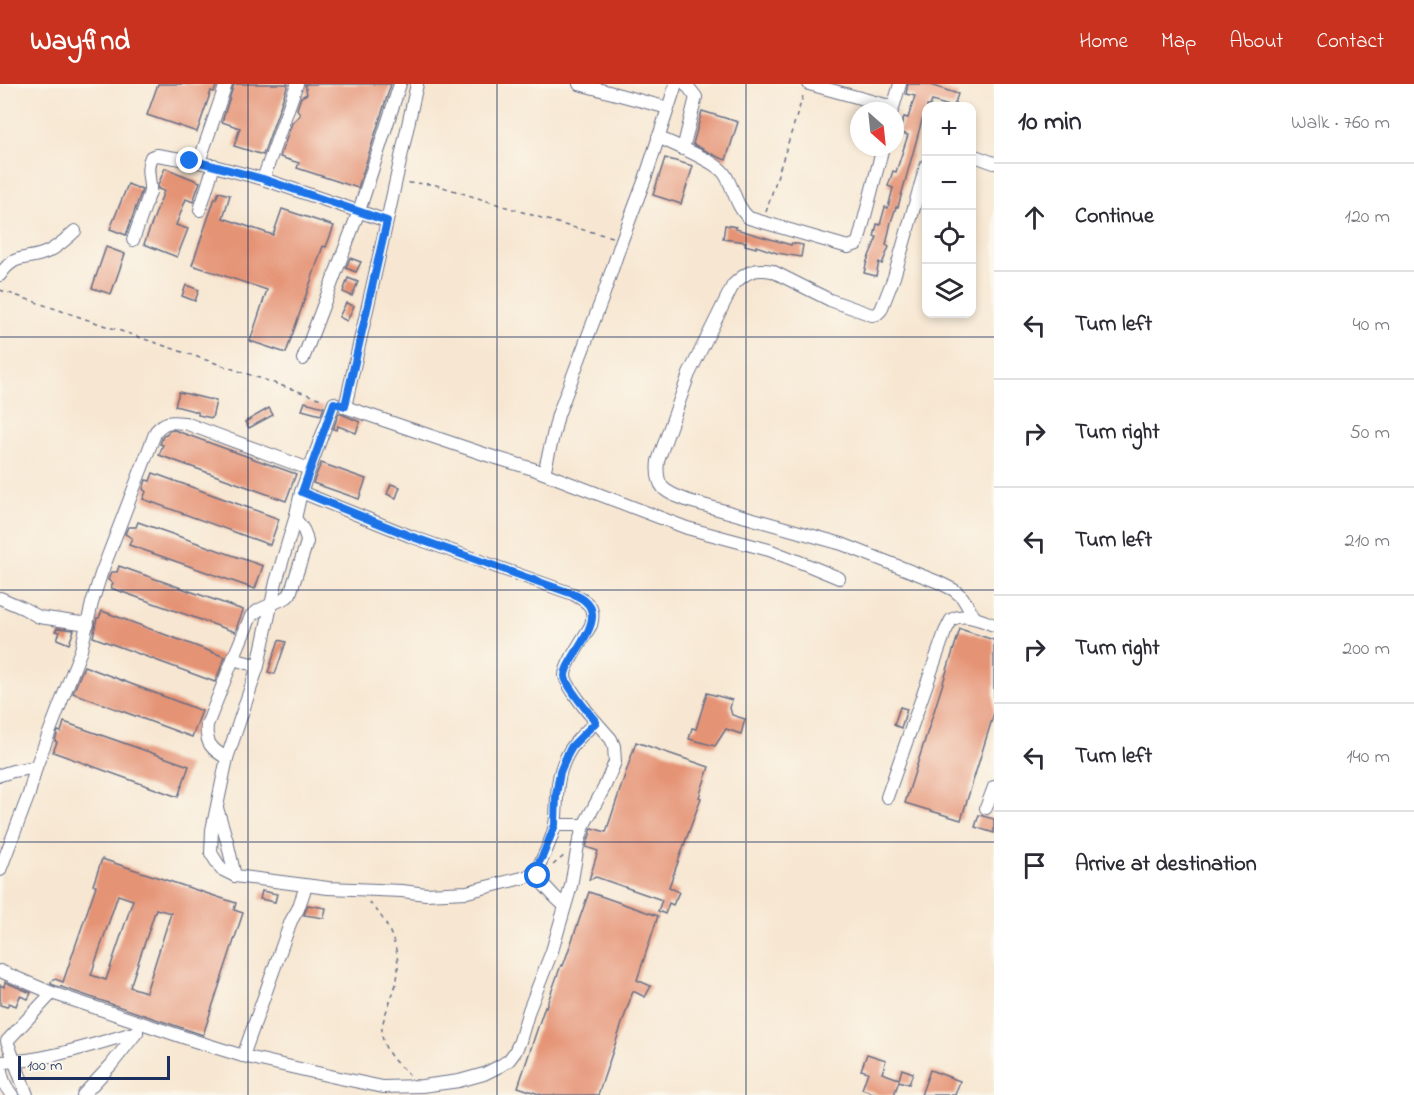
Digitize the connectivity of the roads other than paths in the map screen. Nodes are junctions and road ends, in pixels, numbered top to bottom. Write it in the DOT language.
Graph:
graph roads {
  1 [pos="226,84"];
  2 [pos="297,84"];
  3 [pos="400,84"];
  4 [pos="417,84"];
  5 [pos="579,84"];
  6 [pos="669,84"];
  7 [pos="676,84"];
  8 [pos="686,84"];
  9 [pos="900,84"];
  10 [pos="807,89"];
  11 [pos="862,102"];
  12 [pos="894,102"];
  13 [pos="665,108"];
  14 [pos="658,137"];
  15 [pos="683,149"];
  16 [pos="881,156"];
  17 [pos="975,156"];
  18 [pos="199,162"];
  19 [pos="994,163"];
  20 [pos="214,165"];
  21 [pos="642,177"];
  22 [pos="263,179"];
  23 [pos="922,183"];
  24 [pos="200,210"];
  25 [pos="359,211"];
  26 [pos="387,221"];
  27 [pos="75,231"];
  28 [pos="133,240"];
  29 [pos="0,275"];
  30 [pos="303,358"];
  31 [pos="334,403"];
  32 [pos="309,469"];
  33 [pos="544,473"];
  34 [pos="302,492"];
  35 [pos="295,519"];
  36 [pos="839,578"];
  37 [pos="0,598"];
  38 [pos="271,604"];
  39 [pos="975,618"];
  40 [pos="88,624"];
  41 [pos="994,624"];
  42 [pos="233,659"];
  43 [pos="258,666"];
  44 [pos="596,722"];
  45 [pos="227,758"];
  46 [pos="36,767"];
  47 [pos="0,775"];
  48 [pos="994,787"];
  49 [pos="887,797"];
  50 [pos="217,807"];
  51 [pos="986,808"];
  52 [pos="555,825"];
  53 [pos="584,825"];
  54 [pos="0,870"];
  55 [pos="533,873"];
  56 [pos="235,876"];
  57 [pos="306,886"];
  58 [pos="565,906"];
  59 [pos="0,971"];
  60 [pos="52,993"];
  61 [pos="139,1028"];
  62 [pos="3,1041"];
  63 [pos="243,1056"];
  64 [pos="15,1062"];
  65 [pos="0,1063"];
  66 [pos="12,1095"];
  67 [pos="27,1095"];
  68 [pos="82,1095"];
  1 -- 18 [label="street"];
  2 -- 22 [label="street"];
  3 -- 25 [label="street"];
  4 -- 26 [label="street"];
  5 -- 13 [label="street"];
  6 -- 13 [label="street"];
  7 -- 13 [label="street"];
  8 -- 15 [label="street"];
  9 -- 12 [label="street"];
  10 -- 11 [label="street"];
  13 -- 14 [label="street"];
  13 -- 21 [label="street"];
  14 -- 15 [label="street"];
  14 -- 21 [label="street"];
  15 -- 16 [label="street"];
  17 -- 19 [label="street"];
  18 -- 20 [label="street"];
  18 -- 28 [label="street"];
  20 -- 22 [label="street"];
  20 -- 24 [label="street"];
  21 -- 33 [label="street"];
  22 -- 25 [label="street"];
  23 -- 39 [label="street"];
  25 -- 26 [label="street"];
  25 -- 30 [label="street"];
  26 -- 33 [label="street"];
  27 -- 29 [label="street"];
  31 -- 32 [label="street"];
  32 -- 34 [label="street"];
  32 -- 40 [label="street"];
  33 -- 36 [label="street"];
  34 -- 35 [label="street"];
  34 -- 44 [label="street"];
  35 -- 38 [label="street"];
  35 -- 38 [label="street"];
  37 -- 40 [label="street"];
  38 -- 42 [label="street"];
  38 -- 43 [label="street"];
  39 -- 41 [label="street"];
  39 -- 49 [label="street"];
  40 -- 46 [label="street"];
  42 -- 43 [label="street"];
  42 -- 45 [label="street"];
  43 -- 45 [label="street"];
  44 -- 52 [label="street"];
  44 -- 53 [label="street"];
  45 -- 50 [label="street"];
  46 -- 47 [label="street"];
  46 -- 54 [label="street"];
  48 -- 51 [label="street"];
  50 -- 56 [label="street"];
  50 -- 56 [label="street"];
  52 -- 53 [label="street"];
  52 -- 55 [label="street"];
  53 -- 58 [label="street"];
  55 -- 57 [label="street"];
  55 -- 58 [label="street"];
  56 -- 57 [label="street"];
  57 -- 63 [label="street"];
  58 -- 63 [label="street"];
  59 -- 60 [label="street"];
  60 -- 61 [label="street"];
  60 -- 62 [label="street"];
  61 -- 63 [label="street"];
  61 -- 64 [label="street"];
  61 -- 68 [label="street"];
  62 -- 64 [label="street"];
  64 -- 65 [label="street"];
  64 -- 67 [label="street"];
  65 -- 66 [label="street"];
}
